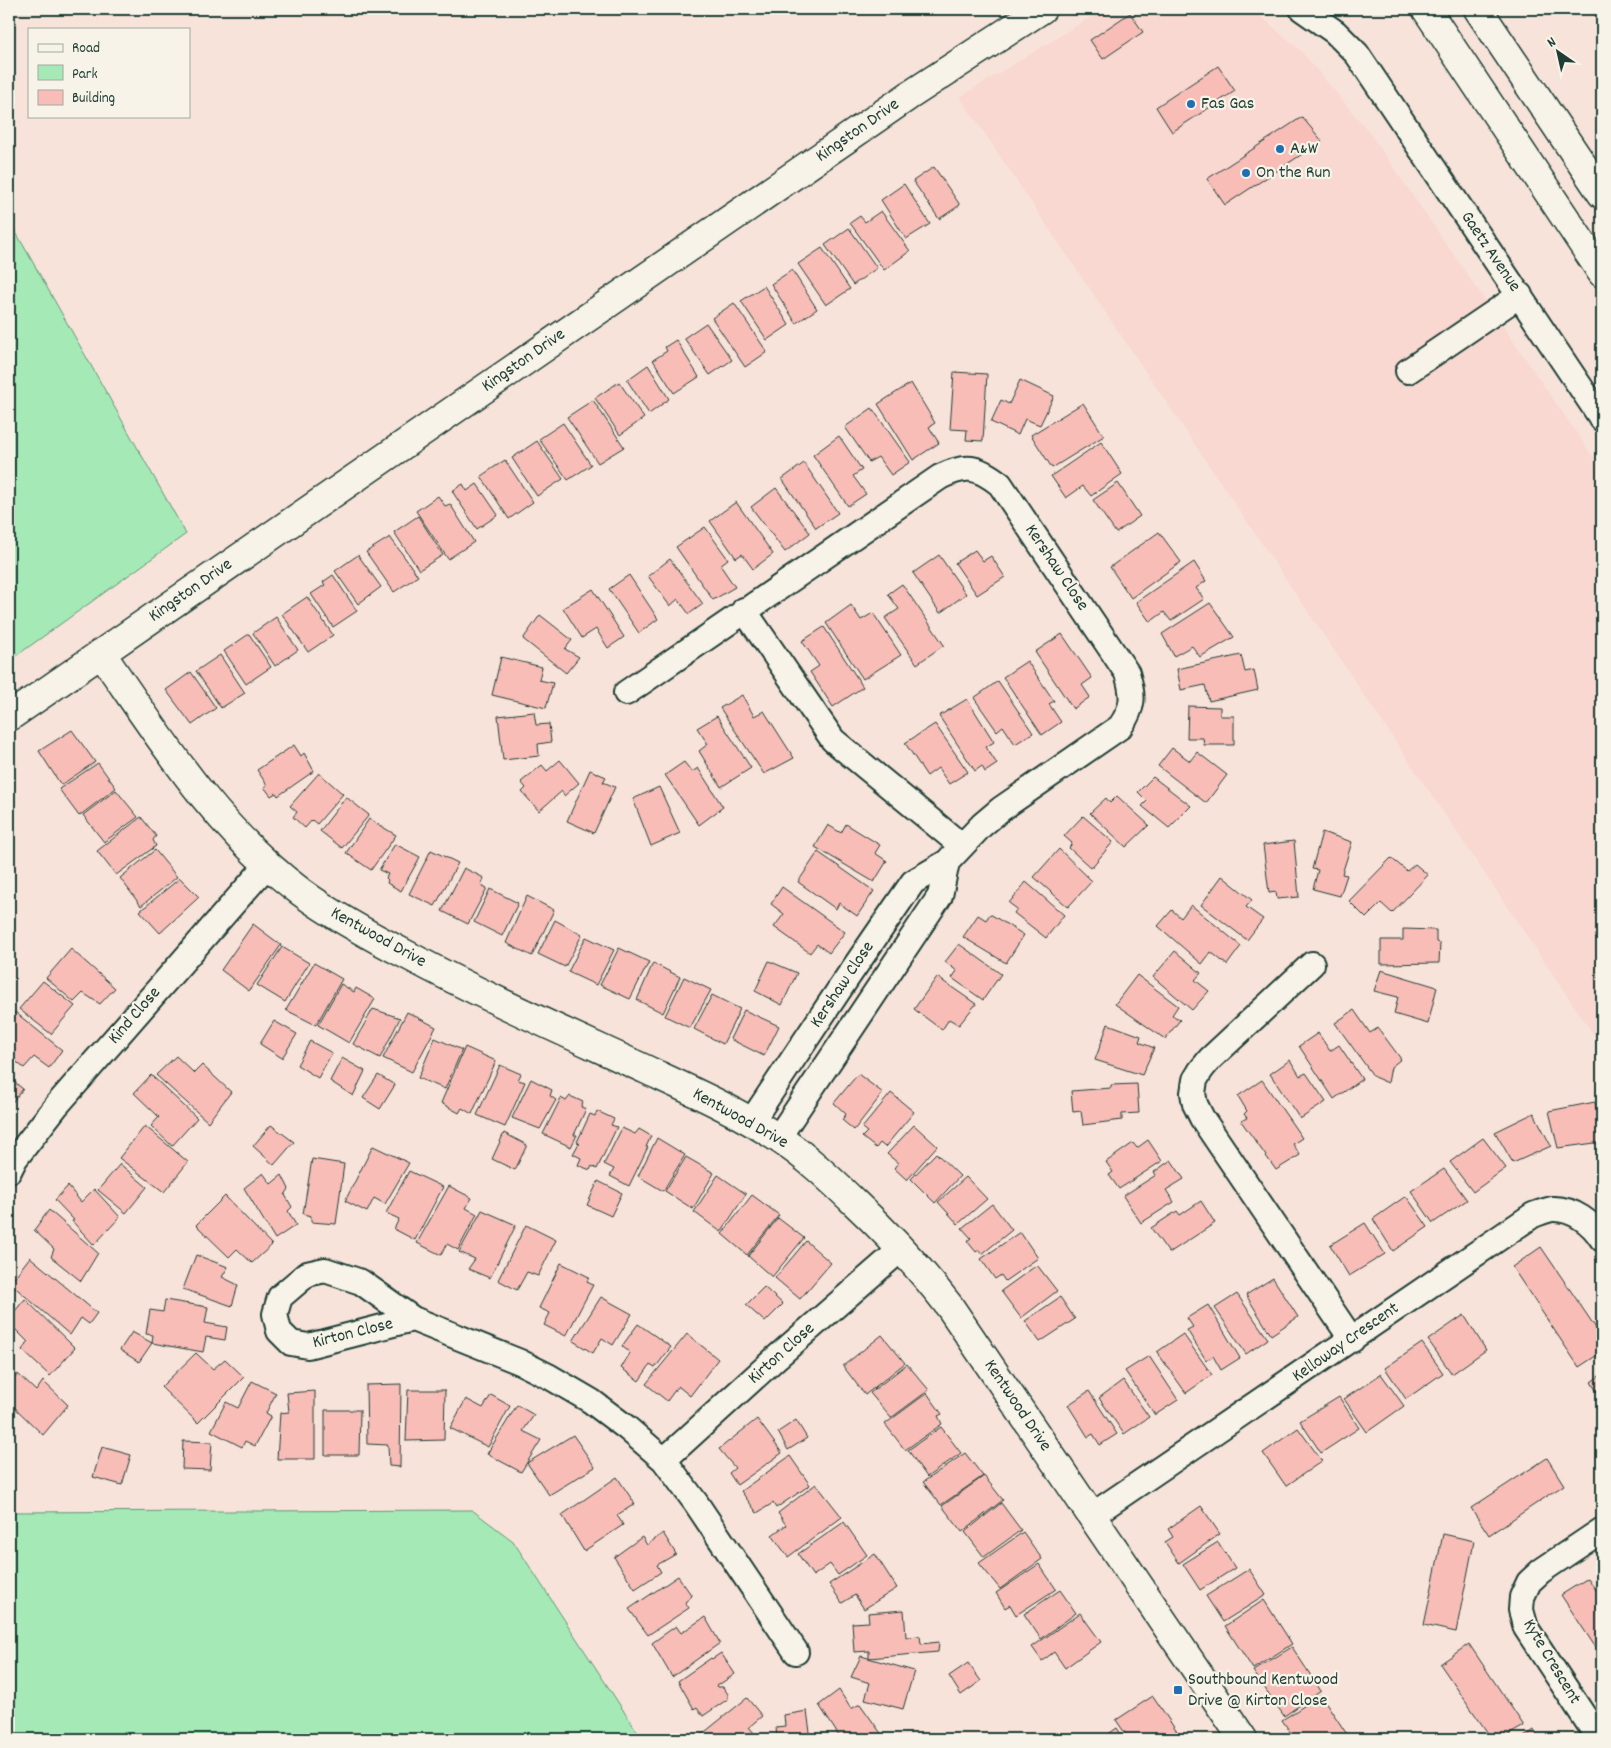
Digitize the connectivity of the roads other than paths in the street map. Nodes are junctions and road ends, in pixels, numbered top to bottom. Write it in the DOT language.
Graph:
graph roads {
  1 [pos="1042,9"];
  2 [pos="1302,9"];
  3 [pos="1426,9"];
  4 [pos="1478,9"];
  5 [pos="1602,194"];
  6 [pos="1602,273"];
  7 [pos="1520,295"];
  8 [pos="1408,370"];
  9 [pos="1602,417"];
  10 [pos="744,610"];
  11 [pos="101,653"];
  12 [pos="626,692"];
  13 [pos="9,717"];
  14 [pos="955,854"];
  15 [pos="267,865"];
  16 [pos="1312,964"];
  17 [pos="751,1122"];
  18 [pos="778,1138"];
  19 [pos="9,1171"];
  20 [pos="1602,1239"];
  21 [pos="901,1249"];
  22 [pos="413,1319"];
  23 [pos="1352,1340"];
  24 [pos="664,1460"];
  25 [pos="1091,1516"];
  26 [pos="1602,1530"];
  27 [pos="796,1652"];
  28 [pos="1243,1739"];
  29 [pos="1599,1739"];
  1 -- 11 [label="street, Kingston Drive"];
  2 -- 7 [label="street, Gaetz Avenue"];
  3 -- 6 [label="street"];
  4 -- 5 [label="street"];
  7 -- 8 [label="street"];
  7 -- 9 [label="street, Gaetz Avenue"];
  10 -- 12 [label="street, Kershaw Close"];
  10 -- 14 [label="street"];
  10 -- 14 [label="street, Kershaw Close"];
  11 -- 13 [label="street, Kingston Drive"];
  11 -- 15 [label="street, Kentwood Drive"];
  14 -- 17 [label="street, Kershaw Close"];
  14 -- 18 [label="street, Kershaw Close"];
  15 -- 17 [label="street, Kentwood Drive"];
  15 -- 19 [label="street, Kind Close"];
  16 -- 23 [label="street"];
  17 -- 18 [label="street, Kentwood Drive"];
  18 -- 21 [label="street, Kentwood Drive"];
  20 -- 23 [label="street, Kelloway Crescent"];
  21 -- 24 [label="street, Kirton Close"];
  21 -- 25 [label="street, Kentwood Drive"];
  22 -- 22 [label="street, Kirton Close"];
  22 -- 24 [label="street, Kirton Close"];
  23 -- 25 [label="street, Kelloway Crescent"];
  24 -- 27 [label="street, Kirton Close"];
  25 -- 28 [label="street, Kentwood Drive"];
  26 -- 29 [label="street, Kyte Crescent"];
}
